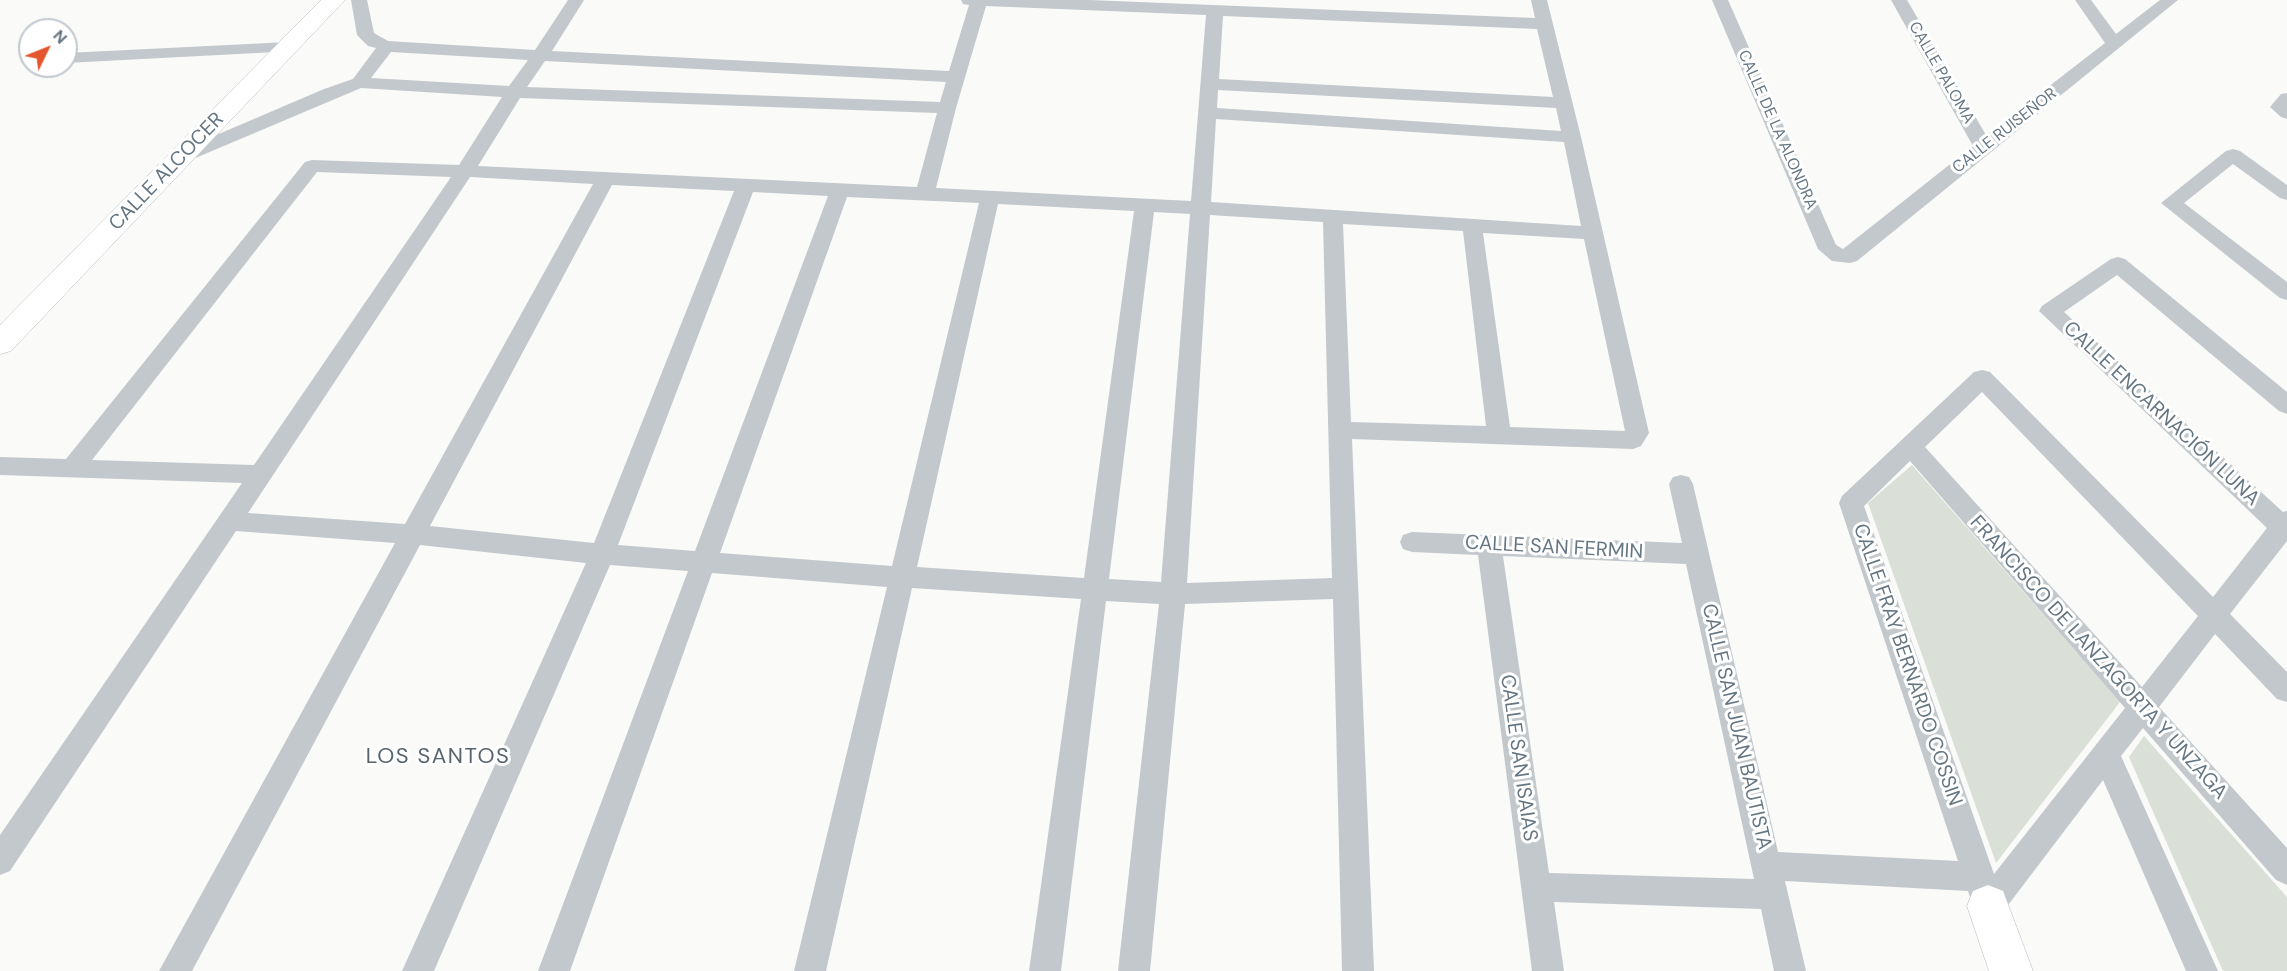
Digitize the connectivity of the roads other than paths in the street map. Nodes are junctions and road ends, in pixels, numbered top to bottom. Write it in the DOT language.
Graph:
graph roads {
  1 [pos="334,0"];
  2 [pos="359,0"];
  3 [pos="576,0"];
  4 [pos="969,0"];
  5 [pos="979,0"];
  6 [pos="1539,0"];
  7 [pos="1720,0"];
  8 [pos="1899,0"];
  9 [pos="2083,0"];
  10 [pos="2170,0"];
  11 [pos="1215,10"];
  12 [pos="1545,24"];
  13 [pos="2114,44"];
  14 [pos="386,46"];
  15 [pos="289,47"];
  16 [pos="540,56"];
  17 [pos="78,57"];
  18 [pos="956,77"];
  19 [pos="359,83"];
  20 [pos="1209,84"];
  21 [pos="514,92"];
  22 [pos="2287,98"];
  23 [pos="1564,103"];
  24 [pos="947,108"];
  25 [pos="1207,112"];
  26 [pos="2287,113"];
  27 [pos="1572,137"];
  28 [pos="1983,147"];
  29 [pos="179,158"];
  30 [pos="465,171"];
  31 [pos="606,178"];
  32 [pos="746,185"];
  33 [pos="840,190"];
  34 [pos="926,195"];
  35 [pos="2287,195"];
  36 [pos="990,198"];
  37 [pos="1145,206"];
  38 [pos="1200,208"];
  39 [pos="1333,216"];
  40 [pos="1472,225"];
  41 [pos="1593,232"];
  42 [pos="1839,256"];
  43 [pos="2287,293"];
  44 [pos="0,343"];
  45 [pos="2287,405"];
  46 [pos="1340,430"];
  47 [pos="1499,435"];
  48 [pos="1910,446"];
  49 [pos="0,466"];
  50 [pos="72,468"];
  51 [pos="260,474"];
  52 [pos="1681,484"];
  53 [pos="228,520"];
  54 [pos="2285,526"];
  55 [pos="411,534"];
  56 [pos="1412,542"];
  57 [pos="1489,545"];
  58 [pos="602,554"];
  59 [pos="1697,554"];
  60 [pos="703,560"];
  61 [pos="900,578"];
  62 [pos="1344,588"];
  63 [pos="1095,589"];
  64 [pos="1173,594"];
  65 [pos="2213,615"];
  66 [pos="2287,690"];
  67 [pos="2142,707"];
  68 [pos="2106,754"];
  69 [pos="0,861"];
  70 [pos="2287,870"];
  71 [pos="1770,880"];
  72 [pos="1536,887"];
  73 [pos="1984,892"];
  74 [pos="175,971"];
  75 [pos="418,971"];
  76 [pos="554,971"];
  77 [pos="810,971"];
  78 [pos="1045,971"];
  79 [pos="1134,971"];
  80 [pos="1358,971"];
  81 [pos="1548,971"];
  82 [pos="1790,971"];
  83 [pos="2011,971"];
  84 [pos="2202,971"];
  1 -- 15 [label="street, CALLE ALCOCER"];
  2 -- 14 [label="street"];
  3 -- 16 [label="street"];
  4 -- 5 [label="street"];
  5 -- 11 [label="street"];
  5 -- 18 [label="street"];
  6 -- 12 [label="street"];
  7 -- 42 [label="street, CALLE DE LA ALONDRA"];
  8 -- 28 [label="street, CALLE PALOMA"];
  9 -- 13 [label="street"];
  10 -- 13 [label="street, CALLE RUISEÑOR"];
  11 -- 12 [label="street"];
  11 -- 20 [label="street"];
  12 -- 23 [label="street"];
  13 -- 28 [label="street, CALLE RUISEÑOR"];
  14 -- 16 [label="street"];
  14 -- 19 [label="street"];
  15 -- 17 [label="street"];
  15 -- 29 [label="street, CALLE ALCOCER"];
  16 -- 18 [label="street"];
  16 -- 21 [label="street"];
  18 -- 24 [label="street"];
  19 -- 21 [label="street"];
  19 -- 29 [label="street"];
  20 -- 23 [label="street"];
  20 -- 25 [label="street"];
  21 -- 24 [label="street"];
  21 -- 30 [label="street"];
  22 -- 26 [label="street"];
  23 -- 27 [label="street"];
  24 -- 34 [label="street"];
  25 -- 27 [label="street"];
  25 -- 38 [label="street"];
  27 -- 41 [label="street"];
  28 -- 42 [label="street, CALLE RUISEÑOR"];
  29 -- 44 [label="street, CALLE ALCOCER"];
  30 -- 31 [label="street"];
  30 -- 50 [label="street"];
  30 -- 51 [label="street"];
  31 -- 32 [label="street"];
  31 -- 55 [label="street"];
  32 -- 33 [label="street"];
  32 -- 58 [label="street"];
  33 -- 34 [label="street"];
  33 -- 60 [label="street"];
  34 -- 36 [label="street"];
  35 -- 43 [label="street"];
  36 -- 37 [label="street"];
  36 -- 61 [label="street"];
  37 -- 38 [label="street"];
  37 -- 63 [label="street"];
  38 -- 39 [label="street"];
  38 -- 64 [label="street"];
  39 -- 40 [label="street"];
  39 -- 46 [label="street"];
  40 -- 41 [label="street"];
  40 -- 47 [label="street"];
  41 -- 47 [label="street"];
  45 -- 54 [label="street, CALLE ENCARNACIÓN LUNA"];
  46 -- 47 [label="street"];
  46 -- 62 [label="street"];
  48 -- 65 [label="street, CALLE FRAY BERNARDO COSSIN"];
  48 -- 67 [label="street, FRANCISCO DE LANZAGORTA Y UNZAGA"];
  48 -- 73 [label="street, CALLE FRAY BERNARDO COSSIN"];
  49 -- 50 [label="street"];
  50 -- 51 [label="street"];
  51 -- 53 [label="street"];
  52 -- 59 [label="street, CALLE SAN JUAN BAUTISTA"];
  53 -- 55 [label="street"];
  53 -- 69 [label="street"];
  54 -- 65 [label="street"];
  55 -- 58 [label="street"];
  55 -- 74 [label="street"];
  56 -- 57 [label="street, CALLE SAN FERMIN"];
  57 -- 59 [label="street, CALLE SAN FERMIN"];
  57 -- 72 [label="street, CALLE SAN ISAIAS"];
  58 -- 60 [label="street"];
  58 -- 75 [label="street"];
  59 -- 71 [label="street, CALLE SAN JUAN BAUTISTA"];
  60 -- 61 [label="street"];
  60 -- 76 [label="street"];
  61 -- 63 [label="street"];
  61 -- 77 [label="street"];
  62 -- 64 [label="street"];
  62 -- 80 [label="street"];
  63 -- 64 [label="street"];
  63 -- 78 [label="street"];
  64 -- 79 [label="street"];
  65 -- 66 [label="street"];
  65 -- 67 [label="street"];
  67 -- 68 [label="street"];
  67 -- 70 [label="street, FRANCISCO DE LANZAGORTA Y UNZAGA"];
  68 -- 73 [label="street"];
  68 -- 84 [label="street"];
  71 -- 72 [label="street"];
  71 -- 73 [label="street"];
  71 -- 82 [label="street, CALLE SAN JUAN BAUTISTA"];
  72 -- 81 [label="street, CALLE SAN ISAIAS"];
  73 -- 83 [label="street, CALLE FRAY BERNARDO COSSIN"];
}
